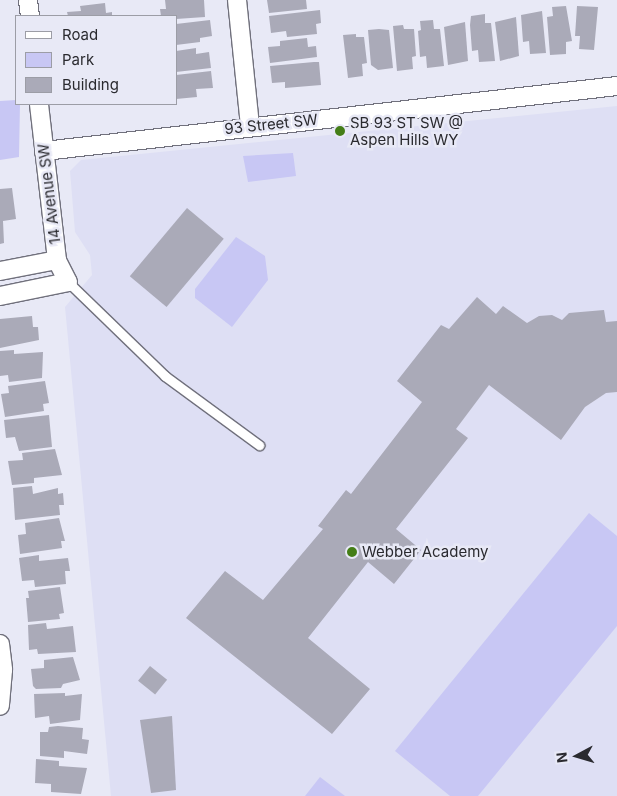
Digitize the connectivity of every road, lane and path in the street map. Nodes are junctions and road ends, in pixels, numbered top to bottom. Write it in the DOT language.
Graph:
graph roads {
  1 [pos="28,0"];
  2 [pos="237,0"];
  3 [pos="30,15"];
  4 [pos="617,86"];
  5 [pos="39,105"];
  6 [pos="250,126"];
  7 [pos="44,151"];
  8 [pos="57,260"];
  9 [pos="0,271"];
  10 [pos="68,282"];
  11 [pos="0,296"];
  12 [pos="259,445"];
  13 [pos="0,644"];
  14 [pos="0,706"];
  1 -- 3 [label="street"];
  2 -- 6 [label="street"];
  4 -- 6 [label="street, 93 Street SW"];
  5 -- 7 [label="street, 14 Avenue SW"];
  6 -- 7 [label="street, 93 Street SW"];
  7 -- 8 [label="street, 14 Avenue SW"];
  8 -- 9 [label="street"];
  8 -- 10 [label="street, 14 Avenue SW"];
  10 -- 11 [label="street"];
  10 -- 12 [label="lane"];
  13 -- 14 [label="street"];
}
